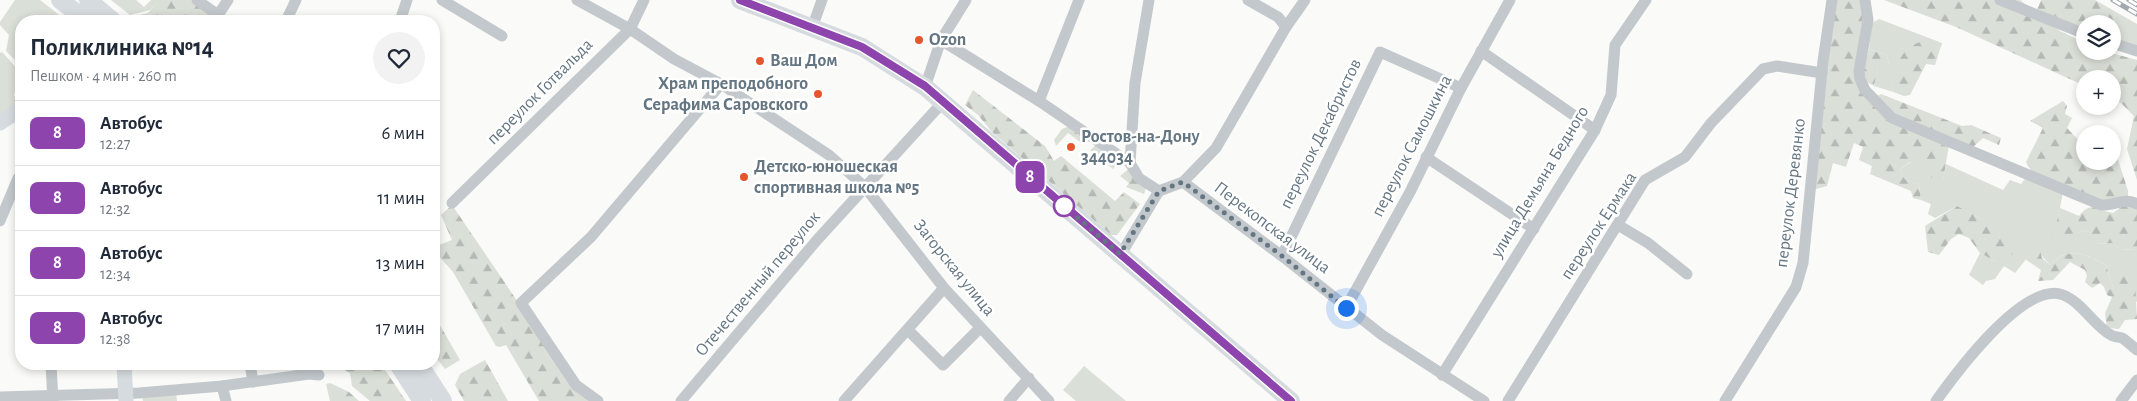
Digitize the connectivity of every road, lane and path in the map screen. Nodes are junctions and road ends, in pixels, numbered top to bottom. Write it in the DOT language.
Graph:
graph roads {
  1 [pos="60,0"];
  2 [pos="88,0"];
  3 [pos="197,0"];
  4 [pos="228,0"];
  5 [pos="296,0"];
  6 [pos="407,0"];
  7 [pos="442,0"];
  8 [pos="577,0"];
  9 [pos="644,0"];
  10 [pos="740,0"];
  11 [pos="822,0"];
  12 [pos="966,0"];
  13 [pos="1079,0"];
  14 [pos="1149,0"];
  15 [pos="1248,0"];
  16 [pos="1305,0"];
  17 [pos="1510,0"];
  18 [pos="1646,0"];
  19 [pos="1832,0"];
  20 [pos="1865,0"];
  21 [pos="2000,0"];
  22 [pos="79,15"];
  23 [pos="106,15"];
  24 [pos="289,15"];
  25 [pos="402,15"];
  26 [pos="1286,26"];
  27 [pos="812,28"];
  28 [pos="630,29"];
  29 [pos="2076,30"];
  30 [pos="502,36"];
  31 [pos="941,40"];
  32 [pos="2121,46"];
  33 [pos="1481,51"];
  34 [pos="2137,51"];
  35 [pos="1822,74"];
  36 [pos="721,84"];
  37 [pos="925,86"];
  38 [pos="1461,88"];
  39 [pos="1039,101"];
  40 [pos="943,102"];
  41 [pos="15,113"];
  42 [pos="0,123"];
  43 [pos="1595,130"];
  44 [pos="1426,157"];
  45 [pos="1130,163"];
  46 [pos="1183,182"];
  47 [pos="15,185"];
  48 [pos="865,187"];
  49 [pos="1159,191"];
  50 [pos="452,203"];
  51 [pos="2137,204"];
  52 [pos="0,221"];
  53 [pos="1618,225"];
  54 [pos="1534,229"];
  55 [pos="1120,254"];
  56 [pos="1282,256"];
  57 [pos="1687,274"];
  58 [pos="944,288"];
  59 [pos="1346,308"];
  60 [pos="980,328"];
  61 [pos="908,330"];
  62 [pos="2137,350"];
  63 [pos="51,370"];
  64 [pos="124,370"];
  65 [pos="251,370"];
  66 [pos="402,370"];
  67 [pos="423,370"];
  68 [pos="319,375"];
  69 [pos="1442,375"];
  70 [pos="1029,378"];
  71 [pos="2137,380"];
  72 [pos="253,382"];
  73 [pos="222,386"];
  74 [pos="0,397"];
  75 [pos="53,398"];
  76 [pos="126,398"];
  77 [pos="226,401"];
  78 [pos="422,401"];
  79 [pos="442,401"];
  80 [pos="598,401"];
  81 [pos="681,401"];
  82 [pos="844,401"];
  83 [pos="1009,401"];
  84 [pos="1049,401"];
  85 [pos="1291,401"];
  86 [pos="1484,401"];
  87 [pos="1508,401"];
  88 [pos="1725,401"];
  89 [pos="1936,401"];
  90 [pos="2121,401"];
  1 -- 22 [label="main road"];
  2 -- 23 [label="main road"];
  3 -- 4 [label="street"];
  5 -- 24 [label="street"];
  6 -- 25 [label="street"];
  7 -- 30 [label="street"];
  8 -- 28 [label="street, Загорская улица"];
  9 -- 28 [label="street, переулок Готвальда"];
  10 -- 27 [label="main road"];
  11 -- 27 [label="street"];
  12 -- 31 [label="street"];
  13 -- 39 [label="street"];
  14 -- 45 [label="street"];
  15 -- 26 [label="street"];
  16 -- 26 [label="street"];
  17 -- 33 [label="street, переулок Самошкина"];
  18 -- 43 [label="street, улица Демьяна Бедного"];
  19 -- 35 [label="street, переулок Деревянко"];
  20 -- 51 [label="street"];
  21 -- 29 [label="street"];
  26 -- 46 [label="street"];
  27 -- 37 [label="main road"];
  28 -- 36 [label="street, Загорская улица"];
  28 -- 50 [label="street, переулок Готвальда"];
  31 -- 37 [label="street"];
  31 -- 39 [label="street"];
  32 -- 34 [label="street"];
  33 -- 38 [label="street, переулок Самошкина"];
  33 -- 43 [label="street"];
  35 -- 53 [label="street, переулок Ермака"];
  35 -- 88 [label="street, переулок Деревянко"];
  36 -- 48 [label="street, Загорская улица"];
  36 -- 80 [label="street"];
  37 -- 40 [label="main road"];
  38 -- 44 [label="street, переулок Самошкина"];
  38 -- 56 [label="street, переулок Декабристов"];
  39 -- 45 [label="street"];
  40 -- 48 [label="street, Отечественный переулок"];
  40 -- 55 [label="main road"];
  41 -- 42 [label="main road"];
  43 -- 54 [label="street, улица Демьяна Бедного"];
  44 -- 54 [label="street"];
  44 -- 59 [label="street, переулок Самошкина"];
  45 -- 49 [label="street"];
  46 -- 49 [label="street"];
  46 -- 56 [label="street, Перекопская улица"];
  47 -- 52 [label="street"];
  48 -- 58 [label="street, Загорская улица"];
  48 -- 81 [label="street, Отечественный переулок"];
  49 -- 55 [label="street"];
  53 -- 57 [label="street"];
  53 -- 87 [label="street, переулок Ермака"];
  54 -- 69 [label="street, улица Демьяна Бедного"];
  55 -- 85 [label="main road"];
  56 -- 59 [label="street, Перекопская улица"];
  58 -- 60 [label="street, Загорская улица"];
  58 -- 61 [label="street"];
  59 -- 69 [label="street, Перекопская улица"];
  60 -- 61 [label="street"];
  60 -- 70 [label="street, Загорская улица"];
  61 -- 82 [label="street"];
  62 -- 89 [label="street"];
  63 -- 75 [label="street"];
  64 -- 76 [label="main road"];
  65 -- 72 [label="street"];
  66 -- 78 [label="main road"];
  67 -- 79 [label="main road"];
  68 -- 72 [label="street"];
  69 -- 86 [label="street, Перекопская улица"];
  70 -- 83 [label="street"];
  70 -- 84 [label="street, Загорская улица"];
  71 -- 90 [label="street"];
  72 -- 73 [label="street"];
  73 -- 76 [label="street"];
  73 -- 77 [label="street"];
  74 -- 75 [label="street"];
  75 -- 76 [label="street"];
}
